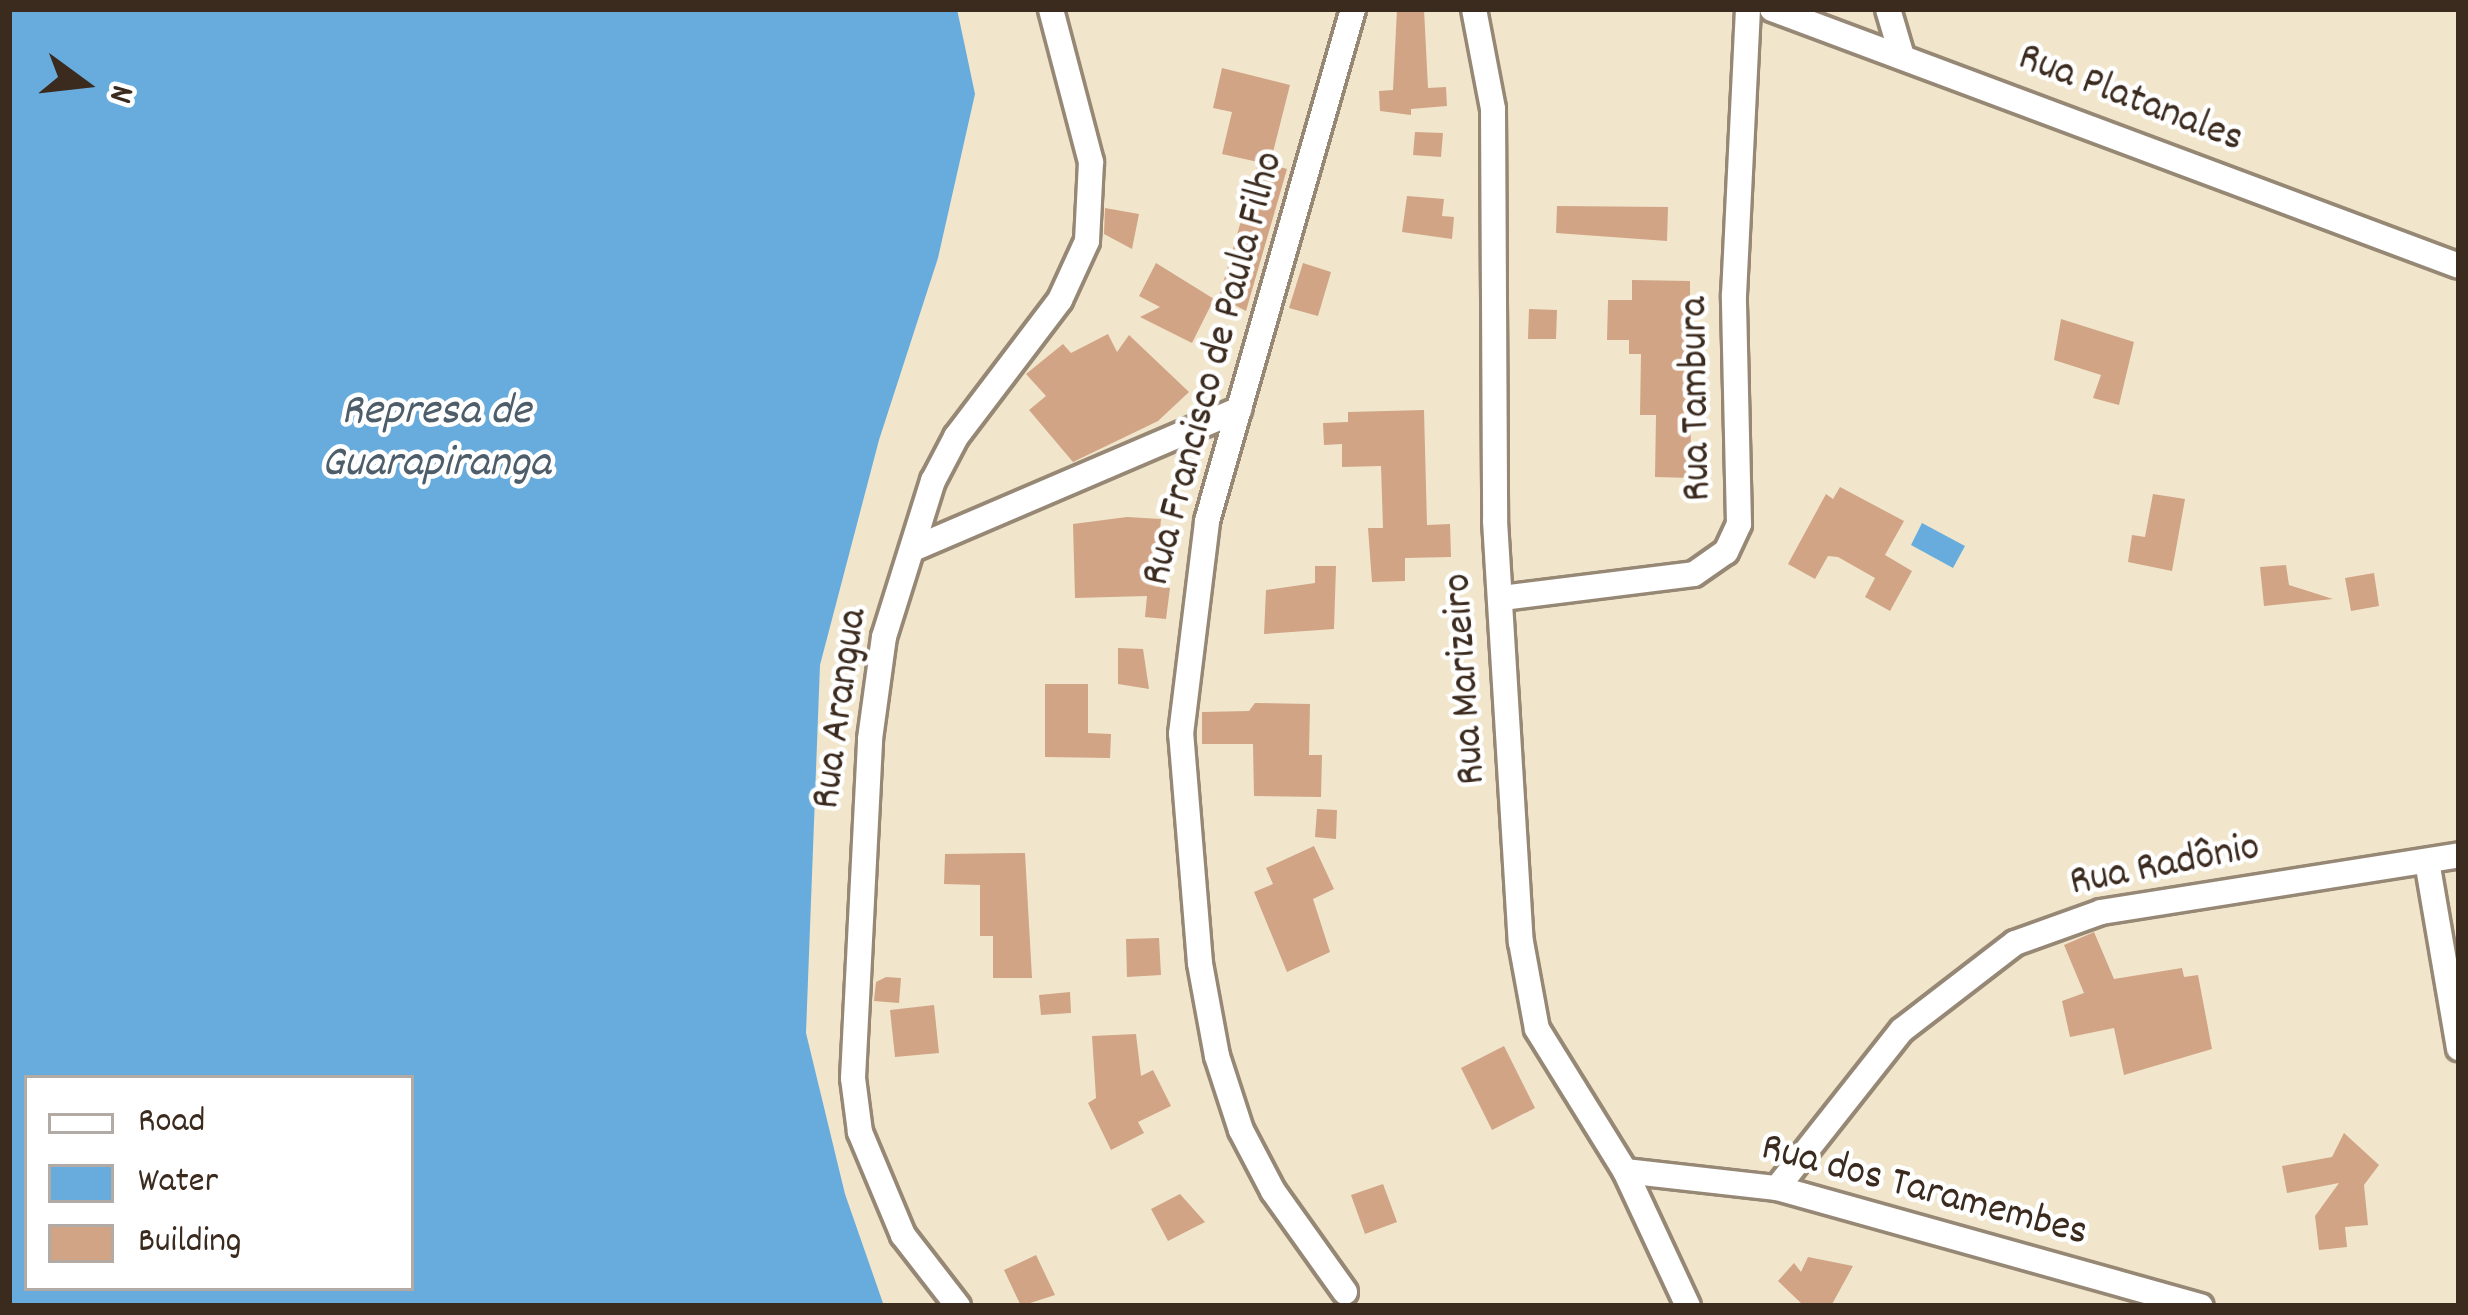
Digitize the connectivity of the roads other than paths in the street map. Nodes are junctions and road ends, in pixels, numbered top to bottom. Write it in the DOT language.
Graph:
graph roads {
  1 [pos="1051,9"];
  2 [pos="1353,9"];
  3 [pos="1474,9"];
  4 [pos="1748,9"];
  5 [pos="1772,9"];
  6 [pos="1888,9"];
  7 [pos="1901,53"];
  8 [pos="2459,266"];
  9 [pos="1239,409"];
  10 [pos="913,550"];
  11 [pos="1502,598"];
  12 [pos="2459,855"];
  13 [pos="2426,861"];
  14 [pos="2459,1048"];
  15 [pos="1625,1171"];
  16 [pos="1777,1188"];
  17 [pos="1345,1292"];
  18 [pos="958,1306"];
  19 [pos="1688,1306"];
  20 [pos="2200,1306"];
  1 -- 10 [label="street, Rua Arangua"];
  2 -- 9 [label="street, Rua Francisco de Paula Filho"];
  3 -- 11 [label="street, Rua Marizeiro"];
  4 -- 11 [label="street, Rua Tambura"];
  5 -- 7 [label="street, Rua Platanales"];
  6 -- 7 [label="street"];
  7 -- 8 [label="street, Rua Platanales"];
  9 -- 10 [label="street"];
  9 -- 17 [label="street, Rua Francisco de Paula Filho"];
  10 -- 18 [label="street, Rua Arangua"];
  11 -- 15 [label="street, Rua Marizeiro"];
  12 -- 13 [label="street, Rua Radônio"];
  13 -- 14 [label="street"];
  13 -- 16 [label="street, Rua Radônio"];
  15 -- 16 [label="street, Rua dos Taramembes"];
  15 -- 19 [label="street, Rua Marizeiro"];
  16 -- 20 [label="street, Rua dos Taramembes"];
}
